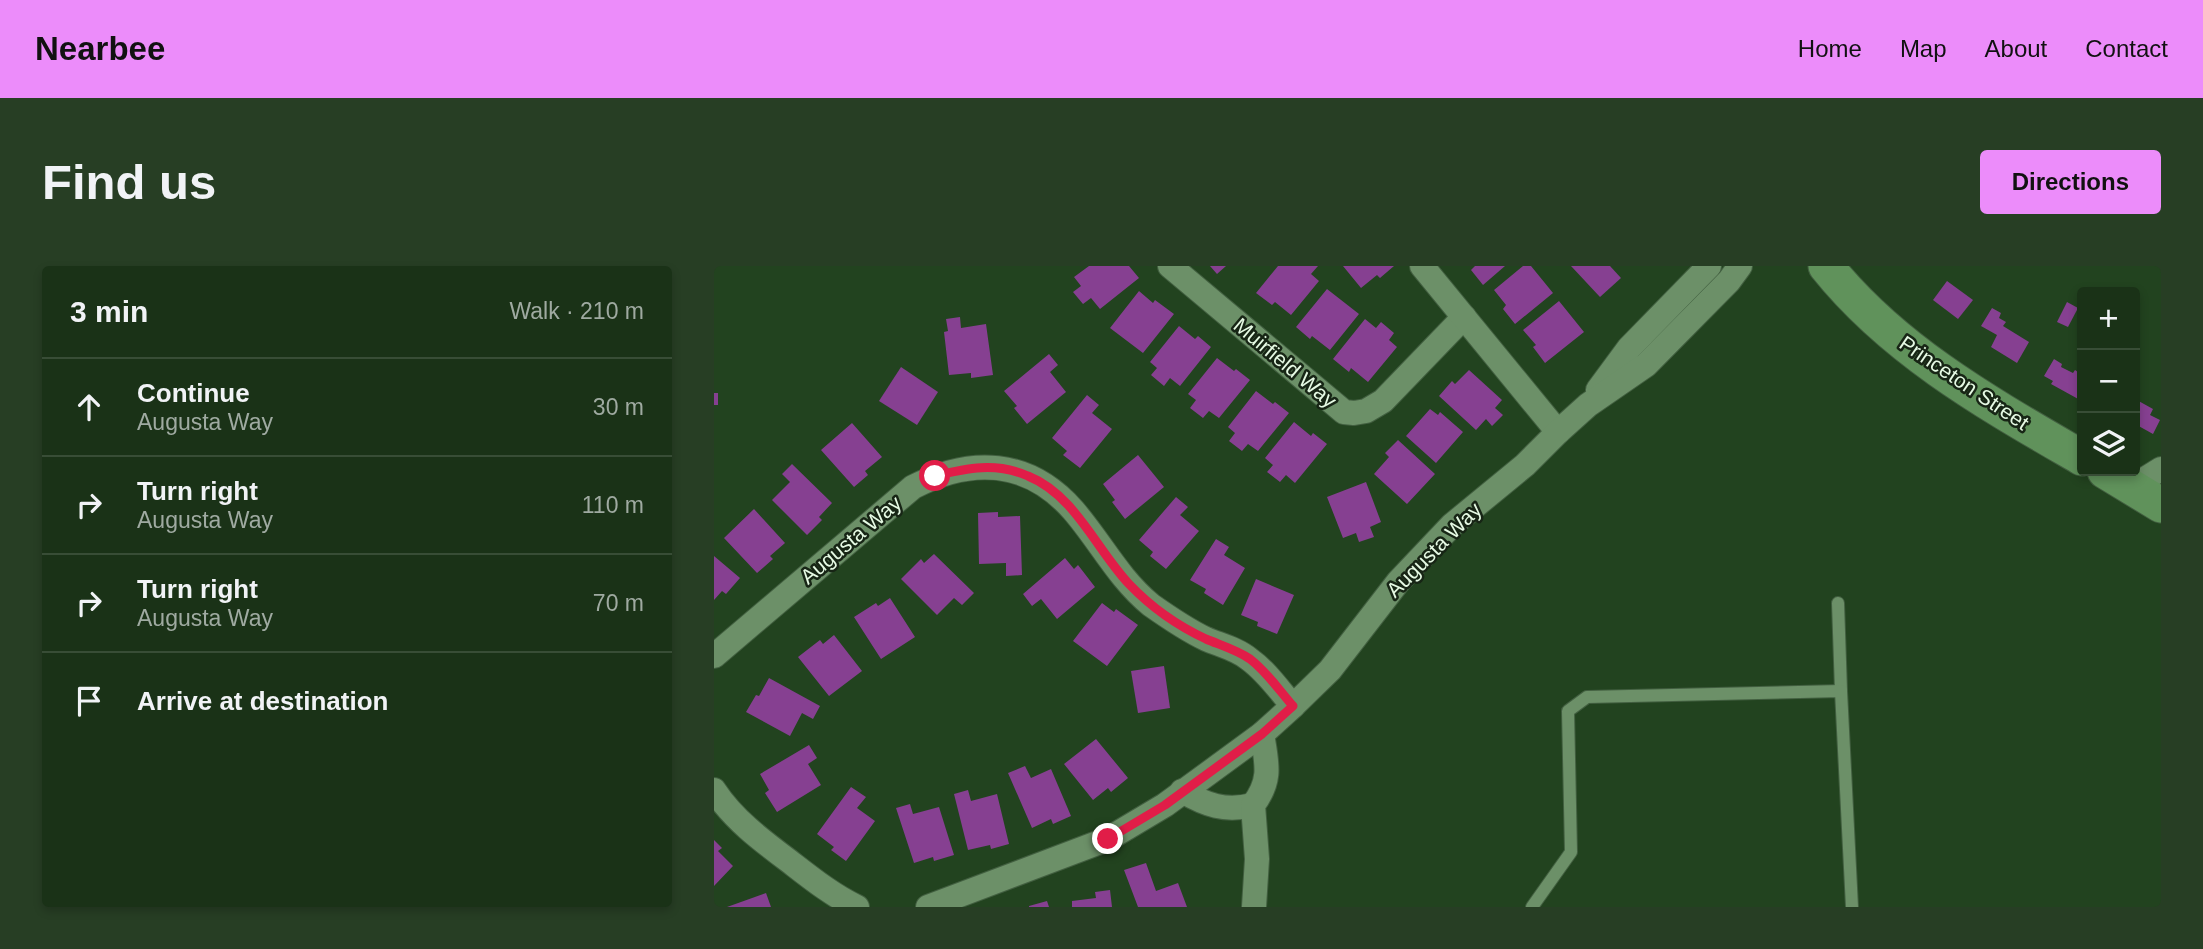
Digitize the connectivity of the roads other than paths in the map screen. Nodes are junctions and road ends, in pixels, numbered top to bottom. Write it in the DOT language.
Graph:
graph roads {
  1 [pos="1170,266"];
  2 [pos="1422,266"];
  3 [pos="1709,266"];
  4 [pos="1740,266"];
  5 [pos="1826,266"];
  6 [pos="1464,317"];
  7 [pos="1588,405"];
  8 [pos="1558,432"];
  9 [pos="2077,455"];
  10 [pos="2133,476"];
  11 [pos="2161,506"];
  12 [pos="1838,603"];
  13 [pos="714,656"];
  14 [pos="1842,691"];
  15 [pos="1293,706"];
  16 [pos="1262,734"];
  17 [pos="714,790"];
  18 [pos="1182,791"];
  19 [pos="1252,805"];
  20 [pos="857,907"];
  21 [pos="928,907"];
  22 [pos="1254,907"];
  23 [pos="1532,907"];
  24 [pos="1852,907"];
  1 -- 6 [label="street, Muirfield Way"];
  2 -- 6 [label="street"];
  3 -- 7 [label="street, Augusta Way"];
  4 -- 7 [label="street, Augusta Way"];
  5 -- 9 [label="main road, Princeton Street"];
  6 -- 8 [label="street"];
  7 -- 8 [label="street, Augusta Way"];
  8 -- 15 [label="street, Augusta Way"];
  10 -- 11 [label="main road"];
  12 -- 14 [label="lane"];
  13 -- 15 [label="street, Augusta Way"];
  14 -- 23 [label="lane"];
  14 -- 24 [label="lane"];
  15 -- 16 [label="street, Augusta Way"];
  16 -- 18 [label="street, Augusta Way"];
  16 -- 19 [label="street"];
  17 -- 20 [label="street"];
  18 -- 19 [label="street"];
  18 -- 21 [label="street, Augusta Way"];
  19 -- 22 [label="street"];
}
